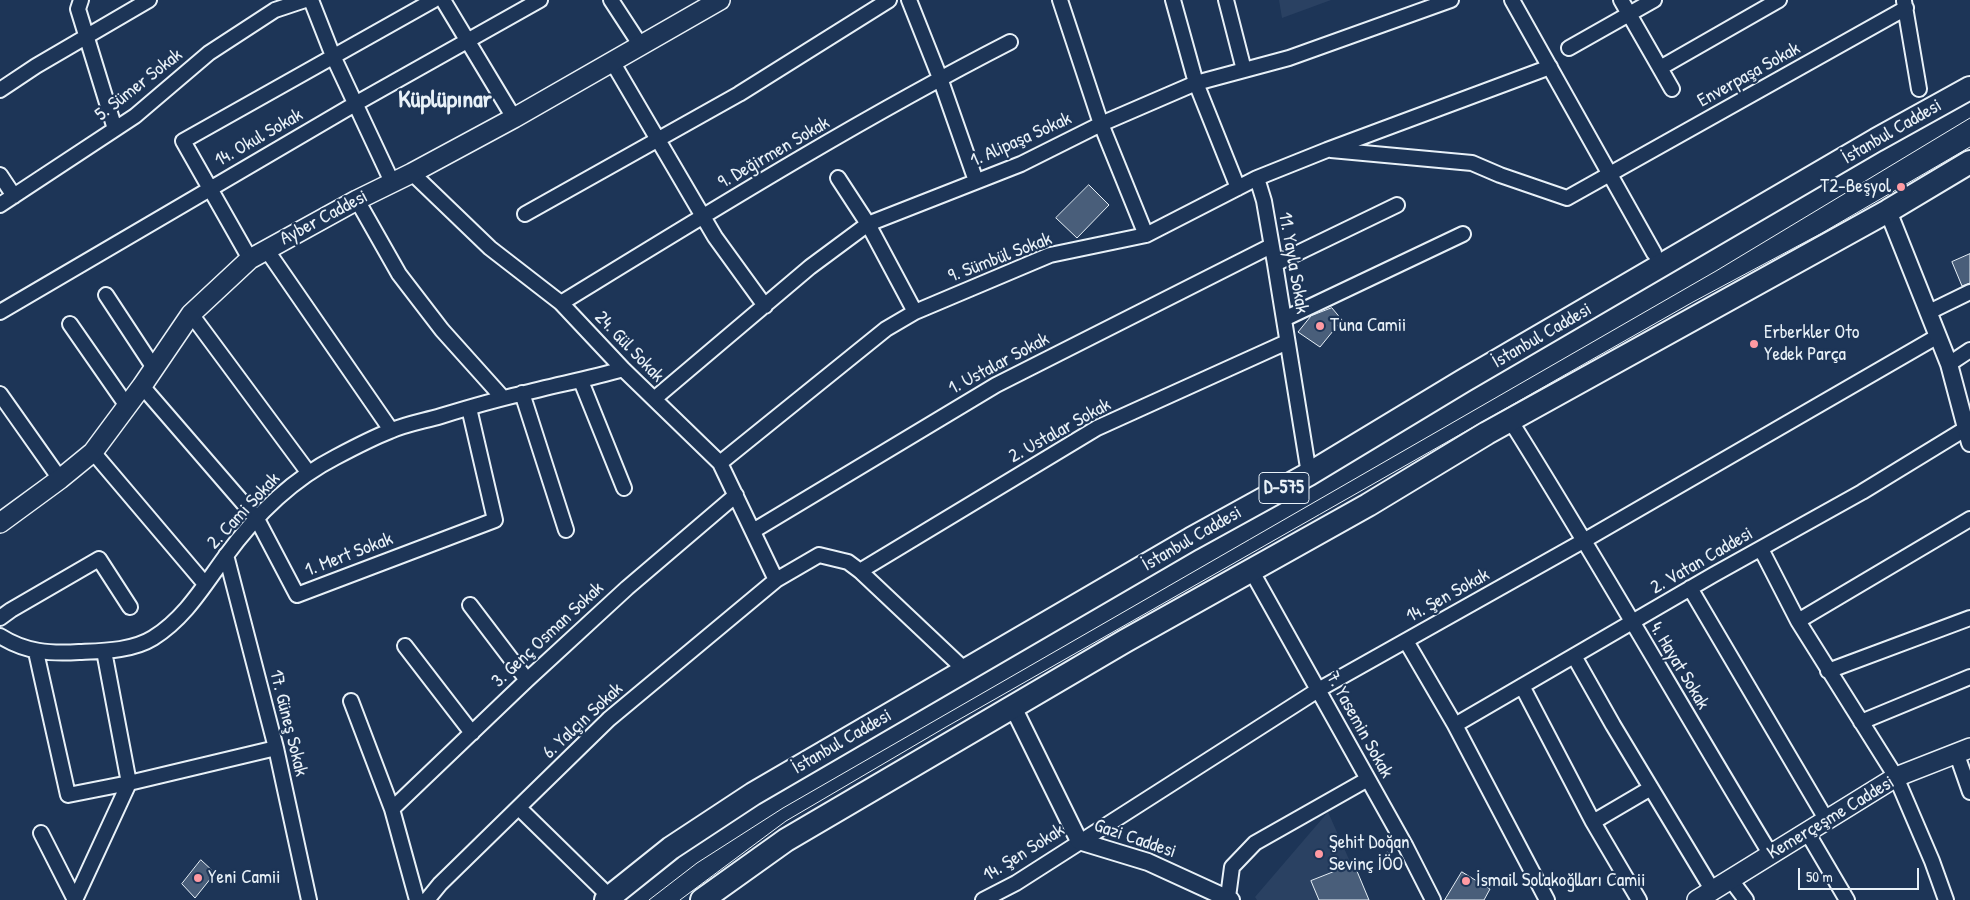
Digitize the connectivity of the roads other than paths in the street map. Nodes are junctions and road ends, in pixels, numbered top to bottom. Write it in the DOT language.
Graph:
graph roads {
  1 [pos="81,0"];
  2 [pos="149,0"];
  3 [pos="305,0"];
  4 [pos="311,0"];
  5 [pos="434,0"];
  6 [pos="443,0"];
  7 [pos="540,0"];
  8 [pos="611,0"];
  9 [pos="720,0"];
  10 [pos="889,0"];
  11 [pos="908,0"];
  12 [pos="1060,0"];
  13 [pos="1173,0"];
  14 [pos="1226,0"];
  15 [pos="1451,0"];
  16 [pos="1512,0"];
  17 [pos="1622,0"];
  18 [pos="1654,0"];
  19 [pos="1779,0"];
  20 [pos="1905,4"];
  21 [pos="1630,14"];
  22 [pos="86,38"];
  23 [pos="468,40"];
  24 [pos="1010,42"];
  25 [pos="641,46"];
  26 [pos="1569,48"];
  27 [pos="333,56"];
  28 [pos="612,63"];
  29 [pos="1550,67"];
  30 [pos="1660,68"];
  31 [pos="1244,70"];
  32 [pos="940,78"];
  33 [pos="1196,83"];
  34 [pos="1672,88"];
  35 [pos="1970,88"];
  36 [pos="1919,89"];
  37 [pos="0,90"];
  38 [pos="355,104"];
  39 [pos="514,118"];
  40 [pos="1101,124"];
  41 [pos="115,129"];
  42 [pos="658,140"];
  43 [pos="1327,150"];
  44 [pos="1970,162"];
  45 [pos="412,173"];
  46 [pos="1610,174"];
  47 [pos="0,175"];
  48 [pos="838,178"];
  49 [pos="1257,178"];
  50 [pos="976,181"];
  51 [pos="392,182"];
  52 [pos="1238,188"];
  53 [pos="209,189"];
  54 [pos="14,196"];
  55 [pos="357,200"];
  56 [pos="1397,204"];
  57 [pos="0,205"];
  58 [pos="1888,211"];
  59 [pos="525,214"];
  60 [pos="703,216"];
  61 [pos="868,224"];
  62 [pos="1463,234"];
  63 [pos="1146,235"];
  64 [pos="1271,246"];
  65 [pos="1654,253"];
  66 [pos="258,254"];
  67 [pos="1275,264"];
  68 [pos="1970,292"];
  69 [pos="106,295"];
  70 [pos="561,303"];
  71 [pos="765,306"];
  72 [pos="0,312"];
  73 [pos="915,312"];
  74 [pos="1929,312"];
  75 [pos="191,314"];
  76 [pos="1284,319"];
  77 [pos="70,324"];
  78 [pos="1938,336"];
  79 [pos="1287,342"];
  80 [pos="1970,350"];
  81 [pos="1948,364"];
  82 [pos="154,368"];
  83 [pos="623,369"];
  84 [pos="581,381"];
  85 [pos="142,386"];
  86 [pos="522,393"];
  87 [pos="0,394"];
  88 [pos="503,398"];
  89 [pos="654,398"];
  90 [pos="127,406"];
  91 [pos="468,408"];
  92 [pos="1510,420"];
  93 [pos="391,430"];
  94 [pos="1969,432"];
  95 [pos="93,452"];
  96 [pos="720,463"];
  97 [pos="308,472"];
  98 [pos="1309,474"];
  99 [pos="60,479"];
  100 [pos="624,488"];
  101 [pos="736,495"];
  102 [pos="257,519"];
  103 [pos="1970,519"];
  104 [pos="0,522"];
  105 [pos="566,530"];
  106 [pos="753,531"];
  107 [pos="1585,540"];
  108 [pos="1761,549"];
  109 [pos="226,555"];
  110 [pos="1250,570"];
  111 [pos="860,571"];
  112 [pos="776,580"];
  113 [pos="205,584"];
  114 [pos="1690,588"];
  115 [pos="470,606"];
  116 [pos="130,607"];
  117 [pos="0,618"];
  118 [pos="1970,618"];
  119 [pos="1798,621"];
  120 [pos="1632,622"];
  121 [pos="0,636"];
  122 [pos="1406,641"];
  123 [pos="406,646"];
  124 [pos="104,651"];
  125 [pos="36,652"];
  126 [pos="1574,656"];
  127 [pos="965,670"];
  128 [pos="1828,671"];
  129 [pos="1970,677"];
  130 [pos="527,680"];
  131 [pos="1522,686"];
  132 [pos="1318,690"];
  133 [pos="351,701"];
  134 [pos="1012,707"];
  135 [pos="1861,722"];
  136 [pos="1455,725"];
  137 [pos="472,733"];
  138 [pos="276,748"];
  139 [pos="1963,750"];
  140 [pos="1896,778"];
  141 [pos="1368,779"];
  142 [pos="129,783"];
  143 [pos="1651,788"];
  144 [pos="1970,792"];
  145 [pos="519,808"];
  146 [pos="392,809"];
  147 [pos="1826,820"];
  148 [pos="1593,822"];
  149 [pos="1807,832"];
  150 [pos="41,833"];
  151 [pos="1079,841"];
  152 [pos="1771,854"];
  153 [pos="1732,880"];
  154 [pos="1705,895"];
  155 [pos="608,898"];
  156 [pos="1227,899"];
  157 [pos="75,900"];
  158 [pos="309,900"];
  159 [pos="417,900"];
  160 [pos="427,900"];
  161 [pos="702,900"];
  162 [pos="983,900"];
  163 [pos="1433,900"];
  164 [pos="1547,900"];
  165 [pos="1639,900"];
  166 [pos="1746,900"];
  167 [pos="1847,900"];
  168 [pos="1946,900"];
  1 -- 22 [label="street"];
  2 -- 22 [label="street"];
  3 -- 41 [label="street, 5. Sümer Sokak"];
  4 -- 27 [label="street"];
  5 -- 27 [label="street"];
  6 -- 23 [label="street"];
  7 -- 23 [label="street, 14. Okul Sokak"];
  8 -- 25 [label="street"];
  9 -- 25 [label="main road, Ayber Caddesi"];
  10 -- 42 [label="street"];
  11 -- 32 [label="street"];
  12 -- 40 [label="street"];
  13 -- 33 [label="street"];
  14 -- 31 [label="street"];
  15 -- 31 [label="street, 1. Alipaşa Sokak"];
  16 -- 29 [label="street"];
  17 -- 21 [label="street"];
  18 -- 21 [label="street"];
  19 -- 30 [label="street"];
  20 -- 36 [label="street"];
  20 -- 46 [label="street, Enverpaşa Sokak"];
  21 -- 26 [label="street"];
  21 -- 30 [label="street"];
  22 -- 37 [label="street"];
  22 -- 41 [label="street"];
  23 -- 38 [label="street, 14. Okul Sokak"];
  23 -- 39 [label="street"];
  24 -- 32 [label="street, 9. Değirmen Sokak"];
  25 -- 28 [label="main road, Ayber Caddesi"];
  27 -- 38 [label="street"];
  27 -- 53 [label="street"];
  28 -- 39 [label="main road, Ayber Caddesi"];
  28 -- 42 [label="street"];
  29 -- 43 [label="street, 9. Sümbül Sokak"];
  29 -- 46 [label="street"];
  30 -- 34 [label="street"];
  31 -- 33 [label="street, 1. Alipaşa Sokak"];
  32 -- 50 [label="street"];
  32 -- 60 [label="street, 9. Değirmen Sokak"];
  33 -- 40 [label="street, 1. Alipaşa Sokak"];
  33 -- 52 [label="street"];
  35 -- 98 [label="highway, İstanbul Caddesi / D-575"];
  38 -- 51 [label="street"];
  38 -- 53 [label="street, 14. Okul Sokak"];
  39 -- 45 [label="main road, Ayber Caddesi"];
  40 -- 50 [label="street, 1. Alipaşa Sokak"];
  40 -- 63 [label="street"];
  41 -- 54 [label="street, 5. Sümer Sokak"];
  42 -- 59 [label="street"];
  42 -- 60 [label="street"];
  43 -- 46 [label="street, Enverpaşa Sokak"];
  43 -- 49 [label="street, 9. Sümbül Sokak"];
  44 -- 58 [label="highway"];
  45 -- 51 [label="main road, Ayber Caddesi"];
  45 -- 70 [label="street, 24. Gül Sokak"];
  46 -- 65 [label="street"];
  47 -- 54 [label="street"];
  48 -- 61 [label="street"];
  49 -- 52 [label="street, 9. Sümbül Sokak"];
  49 -- 64 [label="street, 11. Yayla Sokak"];
  50 -- 61 [label="street, 1. Alipaşa Sokak"];
  51 -- 55 [label="main road, Ayber Caddesi"];
  52 -- 63 [label="street, 9. Sümbül Sokak"];
  53 -- 66 [label="street"];
  53 -- 72 [label="street, 14. Okul Sokak"];
  54 -- 57 [label="street, 5. Sümer Sokak"];
  55 -- 66 [label="main road, Ayber Caddesi"];
  55 -- 88 [label="street"];
  56 -- 67 [label="street"];
  58 -- 74 [label="street"];
  58 -- 92 [label="highway"];
  60 -- 70 [label="street, 9. Değirmen Sokak"];
  60 -- 71 [label="street"];
  61 -- 71 [label="street, 1. Alipaşa Sokak"];
  61 -- 73 [label="street"];
  62 -- 76 [label="street"];
  63 -- 73 [label="street, 9. Sümbül Sokak"];
  64 -- 67 [label="street, 11. Yayla Sokak"];
  64 -- 106 [label="street, 1. Ustalar Sokak"];
  66 -- 75 [label="main road, Ayber Caddesi"];
  66 -- 93 [label="street"];
  67 -- 76 [label="street, 11. Yayla Sokak"];
  68 -- 74 [label="street"];
  69 -- 82 [label="street"];
  70 -- 83 [label="street, 24. Gül Sokak"];
  71 -- 89 [label="street, 1. Alipaşa Sokak"];
  73 -- 96 [label="street, 9. Sümbül Sokak"];
  74 -- 78 [label="street"];
  75 -- 82 [label="main road, Ayber Caddesi"];
  75 -- 97 [label="street"];
  76 -- 79 [label="street, 11. Yayla Sokak"];
  77 -- 90 [label="street"];
  78 -- 81 [label="street"];
  78 -- 107 [label="street, 14. Şen Sokak"];
  79 -- 98 [label="street, 11. Yayla Sokak"];
  79 -- 111 [label="street, 2. Ustalar Sokak"];
  80 -- 81 [label="street"];
  81 -- 94 [label="street"];
  82 -- 85 [label="main road, Ayber Caddesi"];
  83 -- 84 [label="street, 2. Cami Sokak"];
  83 -- 89 [label="street, 24. Gül Sokak"];
  84 -- 86 [label="street, 2. Cami Sokak"];
  84 -- 100 [label="street"];
  85 -- 90 [label="main road, Ayber Caddesi"];
  85 -- 102 [label="street, 1. Mert Sokak"];
  86 -- 88 [label="street, 2. Cami Sokak"];
  86 -- 105 [label="street"];
  87 -- 99 [label="street"];
  88 -- 91 [label="street, 2. Cami Sokak"];
  89 -- 96 [label="street, 24. Gül Sokak"];
  90 -- 95 [label="main road, Ayber Caddesi"];
  91 -- 93 [label="street, 2. Cami Sokak"];
  91 -- 102 [label="street, 1. Mert Sokak"];
  92 -- 107 [label="street, 4. Hayat Sokak"];
  92 -- 110 [label="highway"];
  93 -- 97 [label="street, 2. Cami Sokak"];
  94 -- 108 [label="street, 2. Vatan Caddesi"];
  95 -- 99 [label="main road, Ayber Caddesi"];
  95 -- 113 [label="street"];
  96 -- 101 [label="street, 24. Gül Sokak"];
  97 -- 102 [label="street, 2. Cami Sokak"];
  98 -- 127 [label="highway, İstanbul Caddesi / D-575"];
  99 -- 104 [label="main road, Ayber Caddesi"];
  101 -- 106 [label="street, 24. Gül Sokak"];
  101 -- 130 [label="street, 3. Genç Osman Sokak"];
  102 -- 109 [label="street, 2. Cami Sokak"];
  103 -- 119 [label="street"];
  106 -- 112 [label="street, 24. Gül Sokak"];
  107 -- 120 [label="street, 4. Hayat Sokak"];
  107 -- 122 [label="street, 14. Şen Sokak"];
  108 -- 114 [label="street, 2. Vatan Caddesi"];
  108 -- 119 [label="street"];
  109 -- 113 [label="street, 2. Cami Sokak"];
  109 -- 138 [label="street, 17. Güneş Sokak"];
  110 -- 132 [label="street, 7. Yasemin Sokak"];
  110 -- 134 [label="highway"];
  111 -- 112 [label="street, 6. Yalçın Sokak"];
  111 -- 127 [label="street, 6. Yalçın Sokak"];
  112 -- 145 [label="street, 6. Yalçın Sokak"];
  113 -- 124 [label="street, 2. Cami Sokak"];
  114 -- 120 [label="street, 2. Vatan Caddesi"];
  114 -- 147 [label="street"];
  115 -- 130 [label="street"];
  116 -- 117 [label="street"];
  118 -- 128 [label="street"];
  119 -- 128 [label="street"];
  120 -- 126 [label="street, 2. Vatan Caddesi"];
  120 -- 152 [label="street, 4. Hayat Sokak"];
  121 -- 125 [label="street, 2. Cami Sokak"];
  122 -- 132 [label="street, 14. Şen Sokak"];
  122 -- 136 [label="street"];
  123 -- 137 [label="street"];
  124 -- 125 [label="street, 2. Cami Sokak"];
  124 -- 142 [label="street"];
  125 -- 142 [label="street"];
  126 -- 131 [label="street, 2. Vatan Caddesi"];
  126 -- 143 [label="street"];
  127 -- 155 [label="highway, İstanbul Caddesi / D-575"];
  128 -- 135 [label="street"];
  129 -- 135 [label="street"];
  130 -- 137 [label="street, 3. Genç Osman Sokak"];
  131 -- 136 [label="street, 2. Vatan Caddesi"];
  131 -- 148 [label="street"];
  132 -- 141 [label="street, 7. Yasemin Sokak"];
  132 -- 151 [label="street, 14. Şen Sokak"];
  133 -- 146 [label="street"];
  134 -- 151 [label="street, Gazi Caddesi"];
  134 -- 161 [label="highway"];
  135 -- 140 [label="street"];
  136 -- 164 [label="street"];
  137 -- 146 [label="street, 3. Genç Osman Sokak"];
  138 -- 142 [label="street"];
  138 -- 158 [label="street, 17. Güneş Sokak"];
  139 -- 140 [label="main road, Kemerçeşme Caddesi"];
  139 -- 144 [label="street"];
  140 -- 147 [label="main road, Kemerçeşme Caddesi"];
  140 -- 168 [label="street"];
  141 -- 156 [label="street"];
  141 -- 163 [label="street, 7. Yasemin Sokak"];
  142 -- 157 [label="street"];
  143 -- 148 [label="street"];
  143 -- 154 [label="street"];
  145 -- 155 [label="street"];
  145 -- 160 [label="street, 6. Yalçın Sokak"];
  146 -- 159 [label="street"];
  147 -- 149 [label="main road, Kemerçeşme Caddesi"];
  148 -- 165 [label="street"];
  149 -- 152 [label="main road, Kemerçeşme Caddesi"];
  149 -- 167 [label="street"];
  150 -- 157 [label="street"];
  151 -- 156 [label="street, Gazi Caddesi"];
  151 -- 162 [label="street, 14. Şen Sokak"];
  152 -- 153 [label="main road, Kemerçeşme Caddesi"];
  153 -- 154 [label="main road, Kemerçeşme Caddesi"];
  153 -- 166 [label="street"];
}
